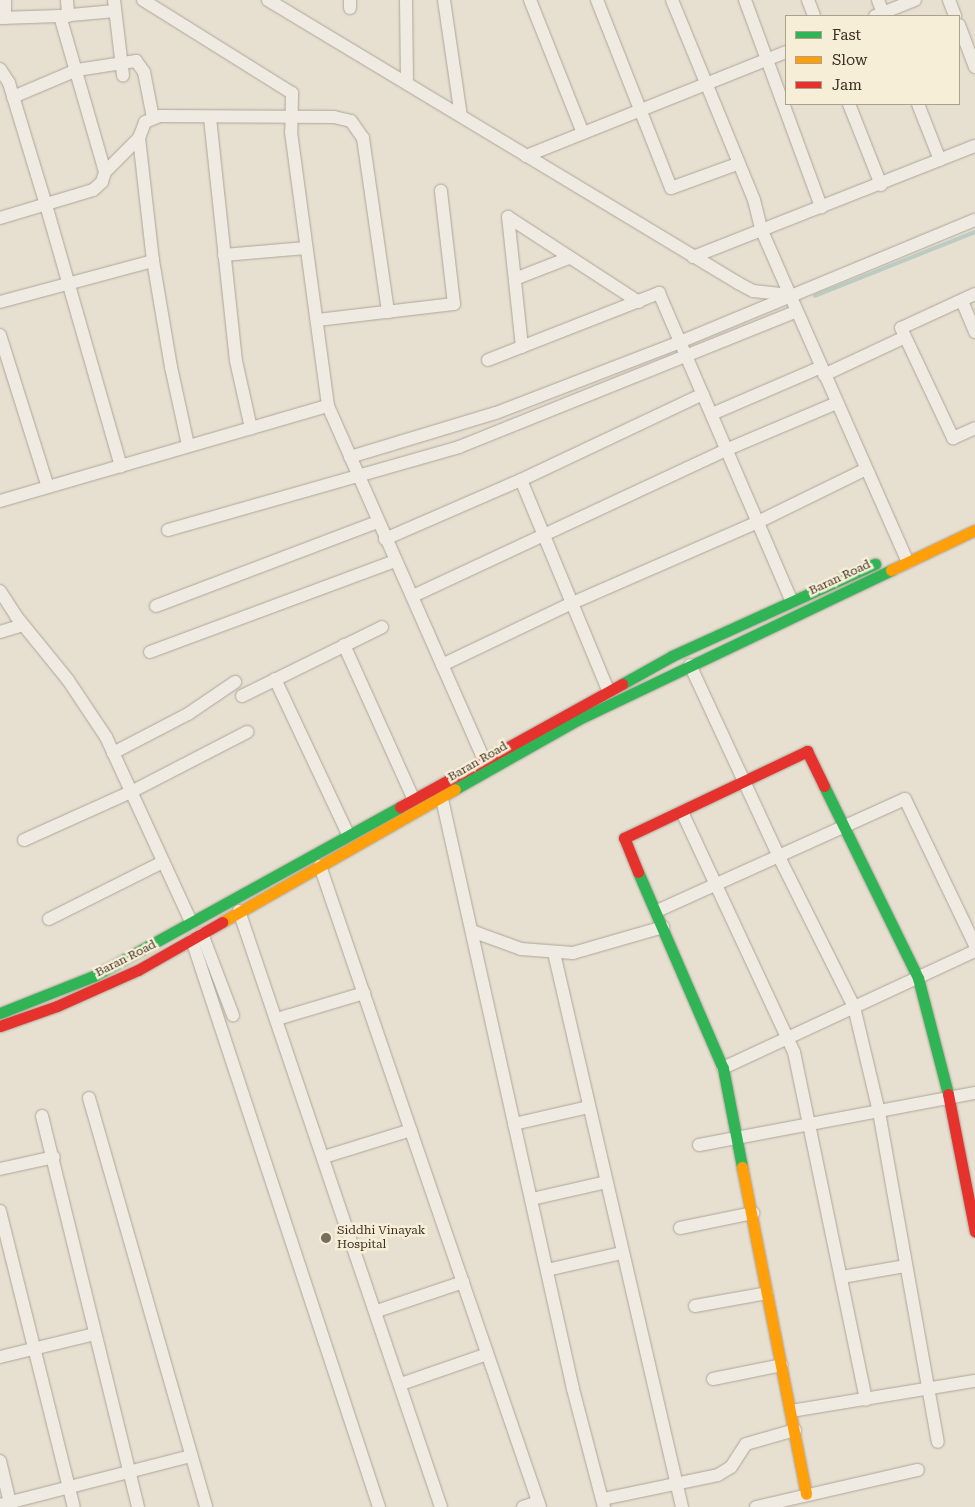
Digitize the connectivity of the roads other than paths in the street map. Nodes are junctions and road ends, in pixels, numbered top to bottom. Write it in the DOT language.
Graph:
graph roads {
  1 [pos="5,0"];
  2 [pos="67,0"];
  3 [pos="143,0"];
  4 [pos="268,0"];
  5 [pos="406,0"];
  6 [pos="444,0"];
  7 [pos="530,0"];
  8 [pos="597,0"];
  9 [pos="672,0"];
  10 [pos="745,0"];
  11 [pos="808,0"];
  12 [pos="878,0"];
  13 [pos="915,0"];
  14 [pos="949,0"];
  15 [pos="115,5"];
  16 [pos="288,6"];
  17 [pos="814,15"];
  18 [pos="880,15"];
  19 [pos="956,15"];
  20 [pos="64,16"];
  21 [pos="3,18"];
  22 [pos="960,28"];
  23 [pos="785,52"];
  24 [pos="767,60"];
  25 [pos="975,67"];
  26 [pos="122,68"];
  27 [pos="0,69"];
  28 [pos="77,70"];
  29 [pos="705,82"];
  30 [pos="407,83"];
  31 [pos="13,97"];
  32 [pos="849,105"];
  33 [pos="918,105"];
  34 [pos="642,108"];
  35 [pos="461,116"];
  36 [pos="153,118"];
  37 [pos="210,118"];
  38 [pos="292,118"];
  39 [pos="583,133"];
  40 [pos="139,138"];
  41 [pos="975,146"];
  42 [pos="526,156"];
  43 [pos="940,160"];
  44 [pos="737,164"];
  45 [pos="105,172"];
  46 [pos="880,185"];
  47 [pos="441,191"];
  48 [pos="46,205"];
  49 [pos="820,207"];
  50 [pos="0,218"];
  51 [pos="975,220"];
  52 [pos="762,231"];
  53 [pos="306,248"];
  54 [pos="224,255"];
  55 [pos="693,257"];
  56 [pos="569,258"];
  57 [pos="153,261"];
  58 [pos="515,278"];
  59 [pos="69,282"];
  60 [pos="975,294"];
  61 [pos="790,295"];
  62 [pos="962,301"];
  63 [pos="0,302"];
  64 [pos="639,302"];
  65 [pos="797,311"];
  66 [pos="388,312"];
  67 [pos="317,320"];
  68 [pos="975,332"];
  69 [pos="0,334"];
  70 [pos="905,337"];
  71 [pos="680,342"];
  72 [pos="522,347"];
  73 [pos="686,356"];
  74 [pos="488,360"];
  75 [pos="822,371"];
  76 [pos="703,394"];
  77 [pos="837,404"];
  78 [pos="328,406"];
  79 [pos="712,414"];
  80 [pos="250,428"];
  81 [pos="975,428"];
  82 [pos="188,445"];
  83 [pos="728,449"];
  84 [pos="350,457"];
  85 [pos="121,466"];
  86 [pos="866,469"];
  87 [pos="358,477"];
  88 [pos="521,480"];
  89 [pos="48,487"];
  90 [pos="0,501"];
  91 [pos="975,518"];
  92 [pos="760,521"];
  93 [pos="377,522"];
  94 [pos="168,530"];
  95 [pos="975,530"];
  96 [pos="541,534"];
  97 [pos="385,539"];
  98 [pos="905,556"];
  99 [pos="396,561"];
  100 [pos="0,591"];
  101 [pos="413,596"];
  102 [pos="792,602"];
  103 [pos="570,604"];
  104 [pos="156,606"];
  105 [pos="23,625"];
  106 [pos="382,627"];
  107 [pos="0,632"];
  108 [pos="344,645"];
  109 [pos="150,652"];
  110 [pos="442,665"];
  111 [pos="690,665"];
  112 [pos="275,679"];
  113 [pos="235,682"];
  114 [pos="608,690"];
  115 [pos="242,696"];
  116 [pos="247,732"];
  117 [pos="113,753"];
  118 [pos="482,758"];
  119 [pos="744,782"];
  120 [pos="131,792"];
  121 [pos="413,798"];
  122 [pos="442,799"];
  123 [pos="682,812"];
  124 [pos="844,828"];
  125 [pos="348,834"];
  126 [pos="24,840"];
  127 [pos="779,857"];
  128 [pos="164,862"];
  129 [pos="320,866"];
  130 [pos="716,887"];
  131 [pos="239,911"];
  132 [pos="656,911"];
  133 [pos="49,919"];
  134 [pos="191,922"];
  135 [pos="663,927"];
  136 [pos="472,931"];
  137 [pos="197,937"];
  138 [pos="975,945"];
  139 [pos="975,951"];
  140 [pos="554,953"];
  141 [pos="918,978"];
  142 [pos="364,993"];
  143 [pos="854,1007"];
  144 [pos="0,1013"];
  145 [pos="233,1015"];
  146 [pos="277,1019"];
  147 [pos="0,1026"];
  148 [pos="788,1035"];
  149 [pos="723,1068"];
  150 [pos="975,1093"];
  151 [pos="89,1098"];
  152 [pos="949,1098"];
  153 [pos="588,1107"];
  154 [pos="879,1112"];
  155 [pos="42,1116"];
  156 [pos="514,1124"];
  157 [pos="812,1125"];
  158 [pos="411,1130"];
  159 [pos="739,1138"];
  160 [pos="698,1145"];
  161 [pos="54,1156"];
  162 [pos="324,1157"];
  163 [pos="0,1169"];
  164 [pos="606,1182"];
  165 [pos="532,1199"];
  166 [pos="0,1211"];
  167 [pos="753,1213"];
  168 [pos="680,1228"];
  169 [pos="975,1231"];
  170 [pos="622,1253"];
  171 [pos="906,1266"];
  172 [pos="547,1270"];
  173 [pos="842,1277"];
  174 [pos="463,1282"];
  175 [pos="768,1293"];
  176 [pos="695,1306"];
  177 [pos="377,1311"];
  178 [pos="95,1334"];
  179 [pos="33,1349"];
  180 [pos="488,1354"];
  181 [pos="0,1357"];
  182 [pos="782,1366"];
  183 [pos="713,1379"];
  184 [pos="975,1381"];
  185 [pos="401,1384"];
  186 [pos="929,1389"];
  187 [pos="866,1400"];
  188 [pos="791,1411"];
  189 [pos="795,1430"];
  190 [pos="938,1442"];
  191 [pos="191,1456"];
  192 [pos="0,1460"];
  193 [pos="918,1470"];
  194 [pos="130,1472"];
  195 [pos="677,1485"];
  196 [pos="69,1488"];
  197 [pos="806,1494"];
  198 [pos="603,1503"];
  199 [pos="7,1505"];
  200 [pos="539,1505"];
  201 [pos="74,1507"];
  202 [pos="138,1507"];
  203 [pos="206,1507"];
  204 [pos="379,1507"];
  205 [pos="441,1507"];
  206 [pos="522,1507"];
  207 [pos="682,1507"];
  208 [pos="756,1507"];
  1 -- 21 [label="street"];
  2 -- 20 [label="street"];
  3 -- 38 [label="street"];
  4 -- 16 [label="street"];
  5 -- 30 [label="street"];
  6 -- 35 [label="street"];
  7 -- 39 [label="street"];
  8 -- 34 [label="street"];
  9 -- 29 [label="street"];
  10 -- 24 [label="street"];
  11 -- 17 [label="street"];
  12 -- 18 [label="street"];
  13 -- 18 [label="street"];
  14 -- 19 [label="street"];
  15 -- 20 [label="street"];
  15 -- 26 [label="street"];
  16 -- 30 [label="street"];
  20 -- 21 [label="street"];
  20 -- 28 [label="street"];
  22 -- 25 [label="street"];
  23 -- 24 [label="street"];
  24 -- 29 [label="street"];
  24 -- 49 [label="street"];
  26 -- 28 [label="street"];
  26 -- 36 [label="street"];
  27 -- 31 [label="street"];
  28 -- 31 [label="street"];
  28 -- 45 [label="street"];
  29 -- 34 [label="street"];
  29 -- 44 [label="street"];
  30 -- 35 [label="street"];
  31 -- 48 [label="street"];
  32 -- 46 [label="street"];
  33 -- 43 [label="street"];
  34 -- 39 [label="street"];
  34 -- 44 [label="street"];
  35 -- 42 [label="street"];
  36 -- 37 [label="street"];
  36 -- 40 [label="street"];
  37 -- 38 [label="street"];
  37 -- 54 [label="street"];
  38 -- 53 [label="street"];
  38 -- 66 [label="street"];
  39 -- 42 [label="street"];
  40 -- 45 [label="street"];
  40 -- 57 [label="street"];
  41 -- 43 [label="street"];
  42 -- 55 [label="street"];
  43 -- 46 [label="street"];
  44 -- 52 [label="street"];
  45 -- 48 [label="street"];
  46 -- 49 [label="street"];
  47 -- 66 [label="street"];
  48 -- 50 [label="street"];
  48 -- 59 [label="street"];
  49 -- 52 [label="street"];
  51 -- 61 [label="street"];
  52 -- 55 [label="street"];
  52 -- 61 [label="street"];
  53 -- 54 [label="street"];
  53 -- 67 [label="street"];
  54 -- 80 [label="street"];
  55 -- 61 [label="street"];
  56 -- 58 [label="street"];
  56 -- 58 [label="street"];
  56 -- 64 [label="street"];
  57 -- 59 [label="street"];
  57 -- 82 [label="street"];
  58 -- 72 [label="street"];
  59 -- 63 [label="street"];
  59 -- 85 [label="street"];
  60 -- 62 [label="street"];
  61 -- 65 [label="street"];
  61 -- 71 [label="street"];
  62 -- 68 [label="street"];
  62 -- 70 [label="street"];
  64 -- 71 [label="street"];
  64 -- 72 [label="street"];
  65 -- 73 [label="street"];
  65 -- 75 [label="street"];
  66 -- 67 [label="street"];
  67 -- 78 [label="street"];
  69 -- 89 [label="street"];
  70 -- 75 [label="street"];
  70 -- 81 [label="street"];
  71 -- 73 [label="street"];
  71 -- 84 [label="street"];
  72 -- 74 [label="street"];
  73 -- 76 [label="street"];
  73 -- 87 [label="street"];
  75 -- 77 [label="street"];
  75 -- 79 [label="street"];
  76 -- 79 [label="street"];
  76 -- 88 [label="street"];
  77 -- 83 [label="street"];
  77 -- 86 [label="street"];
  78 -- 80 [label="street"];
  78 -- 84 [label="street"];
  79 -- 83 [label="street"];
  80 -- 82 [label="street"];
  82 -- 85 [label="street"];
  83 -- 92 [label="street"];
  83 -- 96 [label="street"];
  84 -- 87 [label="street"];
  85 -- 89 [label="street"];
  86 -- 92 [label="street"];
  86 -- 98 [label="street"];
  87 -- 93 [label="street"];
  87 -- 94 [label="street"];
  88 -- 96 [label="street"];
  88 -- 97 [label="street"];
  89 -- 90 [label="street"];
  91 -- 98 [label="main road, Baran Road"];
  92 -- 102 [label="street"];
  92 -- 103 [label="street"];
  93 -- 97 [label="street"];
  93 -- 104 [label="street"];
  95 -- 98 [label="main road, Baran Road"];
  96 -- 101 [label="street"];
  96 -- 103 [label="street"];
  97 -- 99 [label="street"];
  98 -- 102 [label="main road, Baran Road"];
  98 -- 111 [label="main road, Baran Road"];
  99 -- 101 [label="street"];
  99 -- 109 [label="street"];
  100 -- 105 [label="street"];
  101 -- 110 [label="street"];
  102 -- 114 [label="main road, Baran Road"];
  103 -- 110 [label="street"];
  103 -- 114 [label="street"];
  105 -- 107 [label="street"];
  105 -- 117 [label="street"];
  106 -- 108 [label="street"];
  108 -- 112 [label="street"];
  108 -- 121 [label="street"];
  110 -- 118 [label="street"];
  111 -- 119 [label="street"];
  111 -- 122 [label="main road, Baran Road"];
  112 -- 115 [label="street"];
  112 -- 125 [label="street"];
  113 -- 117 [label="street"];
  114 -- 118 [label="main road, Baran Road"];
  116 -- 120 [label="street"];
  117 -- 120 [label="street"];
  118 -- 121 [label="main road, Baran Road"];
  119 -- 123 [label="main road"];
  119 -- 124 [label="main road"];
  119 -- 127 [label="street"];
  120 -- 126 [label="street"];
  120 -- 128 [label="street"];
  121 -- 125 [label="main road, Baran Road"];
  122 -- 129 [label="main road, Baran Road"];
  122 -- 136 [label="street"];
  123 -- 130 [label="street"];
  123 -- 132 [label="main road"];
  124 -- 127 [label="street"];
  124 -- 138 [label="street"];
  124 -- 141 [label="main road"];
  125 -- 134 [label="main road, Baran Road"];
  127 -- 130 [label="street"];
  127 -- 143 [label="street"];
  128 -- 133 [label="street"];
  128 -- 134 [label="street"];
  129 -- 131 [label="main road, Baran Road"];
  129 -- 142 [label="street"];
  130 -- 132 [label="street"];
  130 -- 148 [label="street"];
  131 -- 137 [label="main road, Baran Road"];
  131 -- 146 [label="street"];
  132 -- 135 [label="main road"];
  134 -- 144 [label="main road, Baran Road"];
  135 -- 140 [label="street"];
  135 -- 149 [label="main road"];
  136 -- 140 [label="street"];
  136 -- 156 [label="street"];
  137 -- 145 [label="street"];
  137 -- 147 [label="main road, Baran Road"];
  137 -- 204 [label="street"];
  139 -- 141 [label="street"];
  140 -- 153 [label="street"];
  141 -- 143 [label="street"];
  141 -- 152 [label="main road"];
  142 -- 146 [label="street"];
  142 -- 158 [label="street"];
  143 -- 148 [label="street"];
  143 -- 154 [label="street"];
  146 -- 162 [label="street"];
  148 -- 149 [label="street"];
  148 -- 157 [label="street"];
  149 -- 159 [label="main road"];
  150 -- 152 [label="street"];
  151 -- 191 [label="street"];
  152 -- 154 [label="street"];
  152 -- 169 [label="main road"];
  153 -- 156 [label="street"];
  153 -- 164 [label="street"];
  154 -- 157 [label="street"];
  154 -- 171 [label="street"];
  155 -- 161 [label="street"];
  156 -- 165 [label="street"];
  157 -- 159 [label="street"];
  157 -- 173 [label="street"];
  158 -- 162 [label="street"];
  158 -- 174 [label="street"];
  159 -- 160 [label="street"];
  159 -- 167 [label="main road"];
  161 -- 163 [label="street"];
  161 -- 178 [label="street"];
  162 -- 177 [label="street"];
  164 -- 165 [label="street"];
  164 -- 170 [label="street"];
  165 -- 172 [label="street"];
  166 -- 179 [label="street"];
  167 -- 168 [label="street"];
  167 -- 175 [label="main road"];
  170 -- 172 [label="street"];
  170 -- 195 [label="street"];
  171 -- 173 [label="street"];
  171 -- 186 [label="street"];
  172 -- 198 [label="street"];
  173 -- 187 [label="street"];
  174 -- 177 [label="street"];
  174 -- 180 [label="street"];
  175 -- 176 [label="street"];
  175 -- 182 [label="main road"];
  177 -- 185 [label="street"];
  178 -- 179 [label="street"];
  178 -- 194 [label="street"];
  179 -- 181 [label="street"];
  179 -- 196 [label="street"];
  180 -- 185 [label="street"];
  180 -- 200 [label="street"];
  182 -- 183 [label="street"];
  182 -- 188 [label="main road"];
  184 -- 186 [label="street"];
  185 -- 205 [label="street"];
  186 -- 187 [label="street"];
  186 -- 190 [label="street"];
  187 -- 188 [label="street"];
  188 -- 189 [label="main road"];
  189 -- 195 [label="street"];
  189 -- 197 [label="main road"];
  191 -- 194 [label="street"];
  191 -- 203 [label="street"];
  192 -- 199 [label="street"];
  193 -- 197 [label="street"];
  194 -- 196 [label="street"];
  194 -- 202 [label="street"];
  195 -- 198 [label="street"];
  195 -- 207 [label="street"];
  196 -- 199 [label="street"];
  196 -- 201 [label="street"];
  197 -- 208 [label="street"];
  200 -- 206 [label="street"];
}
